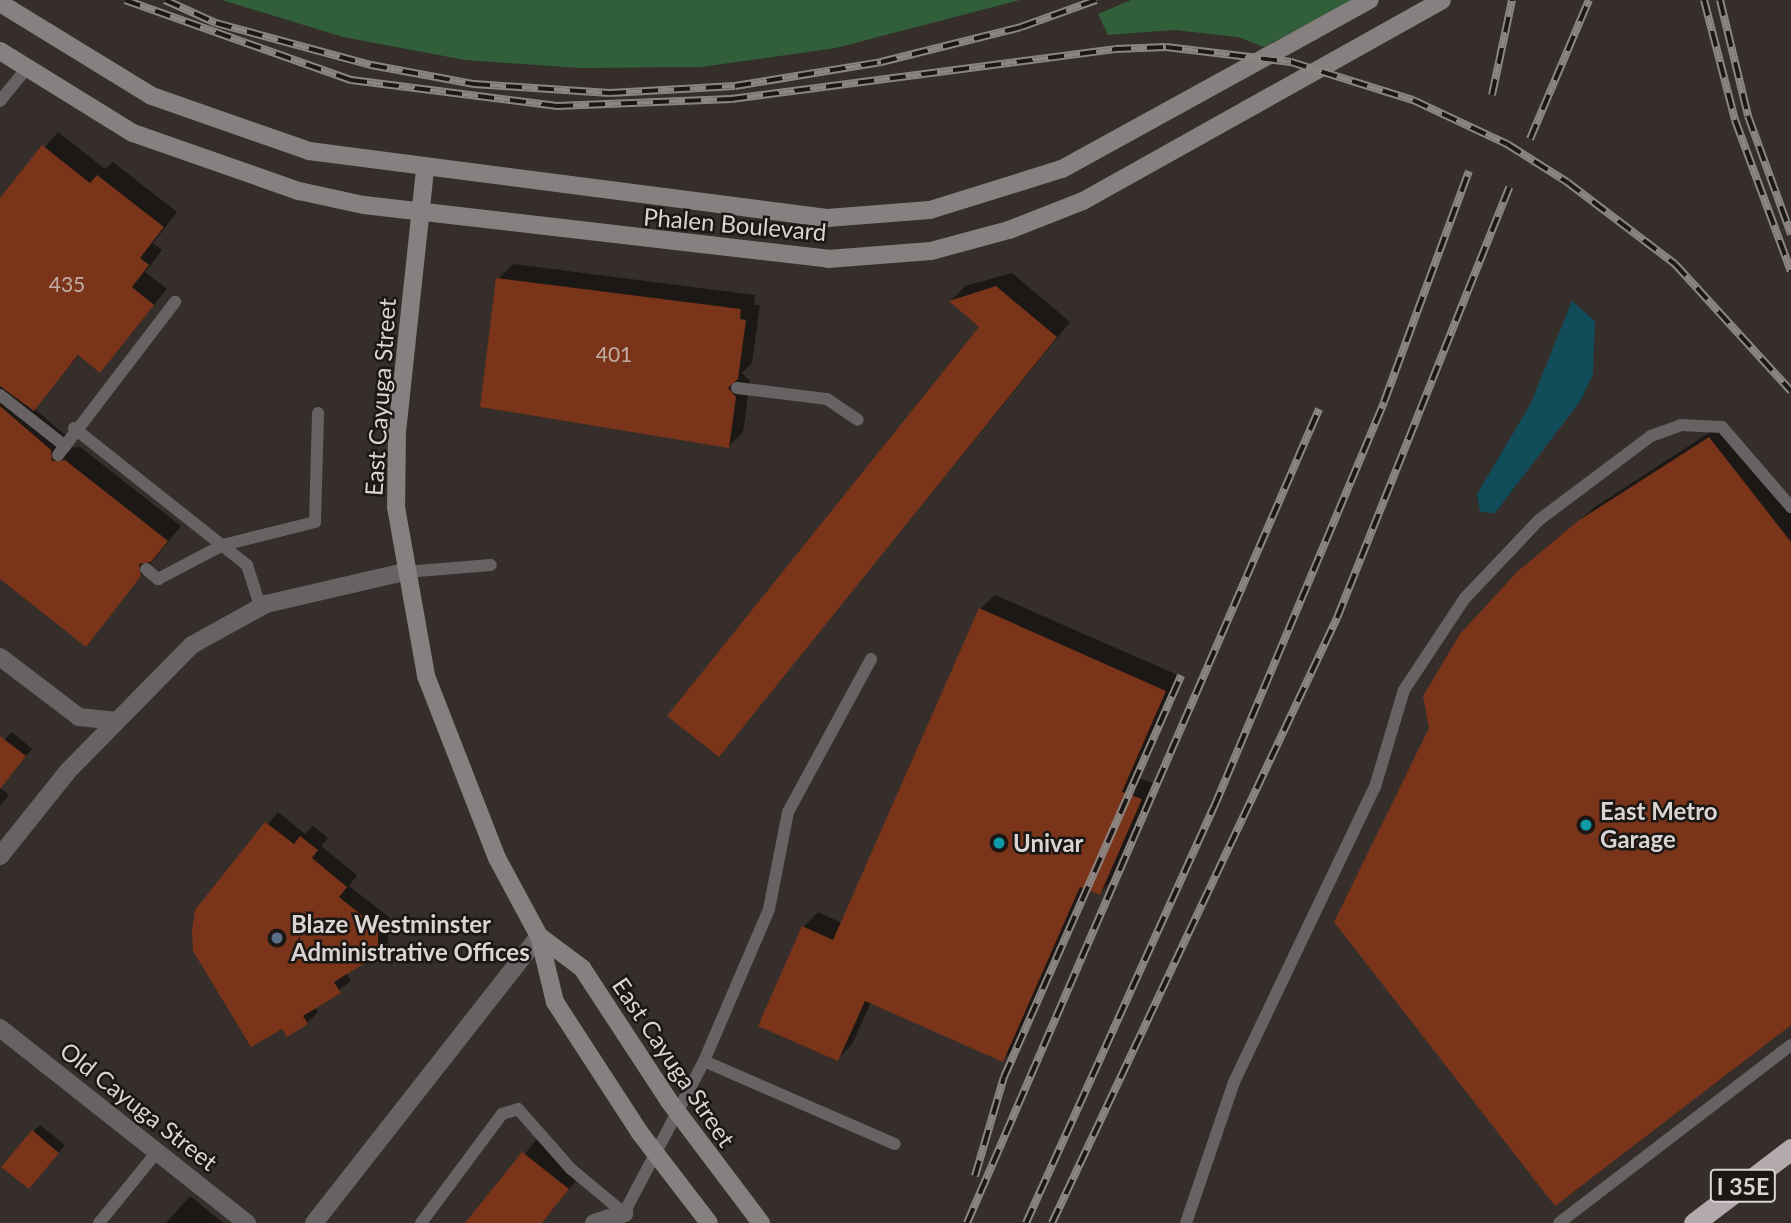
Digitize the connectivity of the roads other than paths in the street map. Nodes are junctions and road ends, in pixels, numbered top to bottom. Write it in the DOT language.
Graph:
graph roads {
  1 [pos="1370,0"];
  2 [pos="1442,0"];
  3 [pos="0,3"];
  4 [pos="0,51"];
  5 [pos="26,69"];
  6 [pos="0,101"];
  7 [pos="425,170"];
  8 [pos="419,211"];
  9 [pos="175,302"];
  10 [pos="737,388"];
  11 [pos="0,395"];
  12 [pos="318,412"];
  13 [pos="858,420"];
  14 [pos="74,428"];
  15 [pos="1791,507"];
  16 [pos="223,545"];
  17 [pos="491,565"];
  18 [pos="146,569"];
  19 [pos="405,572"];
  20 [pos="260,606"];
  21 [pos="0,657"];
  22 [pos="870,659"];
  23 [pos="117,721"];
  24 [pos="0,856"];
  25 [pos="539,936"];
  26 [pos="0,1028"];
  27 [pos="1791,1045"];
  28 [pos="704,1061"];
  29 [pos="895,1143"];
  30 [pos="1791,1149"];
  31 [pos="157,1152"];
  32 [pos="624,1213"];
  33 [pos="761,1222"];
  34 [pos="99,1223"];
  35 [pos="247,1223"];
  36 [pos="314,1223"];
  37 [pos="421,1223"];
  38 [pos="594,1223"];
  39 [pos="709,1223"];
  40 [pos="1186,1223"];
  41 [pos="1559,1223"];
  42 [pos="1694,1223"];
  1 -- 7 [label="main road, Phalen Boulevard"];
  2 -- 8 [label="main road, Phalen Boulevard"];
  3 -- 7 [label="main road, Phalen Boulevard"];
  4 -- 5 [label="main road, Phalen Boulevard"];
  5 -- 6 [label="lane"];
  5 -- 8 [label="main road, Phalen Boulevard"];
  7 -- 8 [label="main road, East Cayuga Street"];
  8 -- 19 [label="main road, East Cayuga Street"];
  9 -- 14 [label="lane"];
  10 -- 13 [label="lane"];
  11 -- 14 [label="lane"];
  12 -- 16 [label="lane"];
  14 -- 16 [label="lane"];
  15 -- 40 [label="lane"];
  16 -- 18 [label="lane"];
  16 -- 20 [label="lane"];
  17 -- 19 [label="lane"];
  19 -- 20 [label="street"];
  19 -- 25 [label="main road, East Cayuga Street"];
  20 -- 23 [label="street"];
  21 -- 23 [label="street"];
  22 -- 28 [label="lane"];
  23 -- 24 [label="street"];
  25 -- 33 [label="main road, East Cayuga Street"];
  25 -- 36 [label="street"];
  25 -- 39 [label="main road, East Cayuga Street"];
  26 -- 31 [label="street, Old Cayuga Street"];
  27 -- 41 [label="lane"];
  28 -- 29 [label="lane"];
  28 -- 32 [label="lane"];
  30 -- 42 [label="highway, I 35E"];
  31 -- 34 [label="lane"];
  31 -- 35 [label="street, Old Cayuga Street"];
  32 -- 37 [label="lane"];
  32 -- 38 [label="street"];
}
